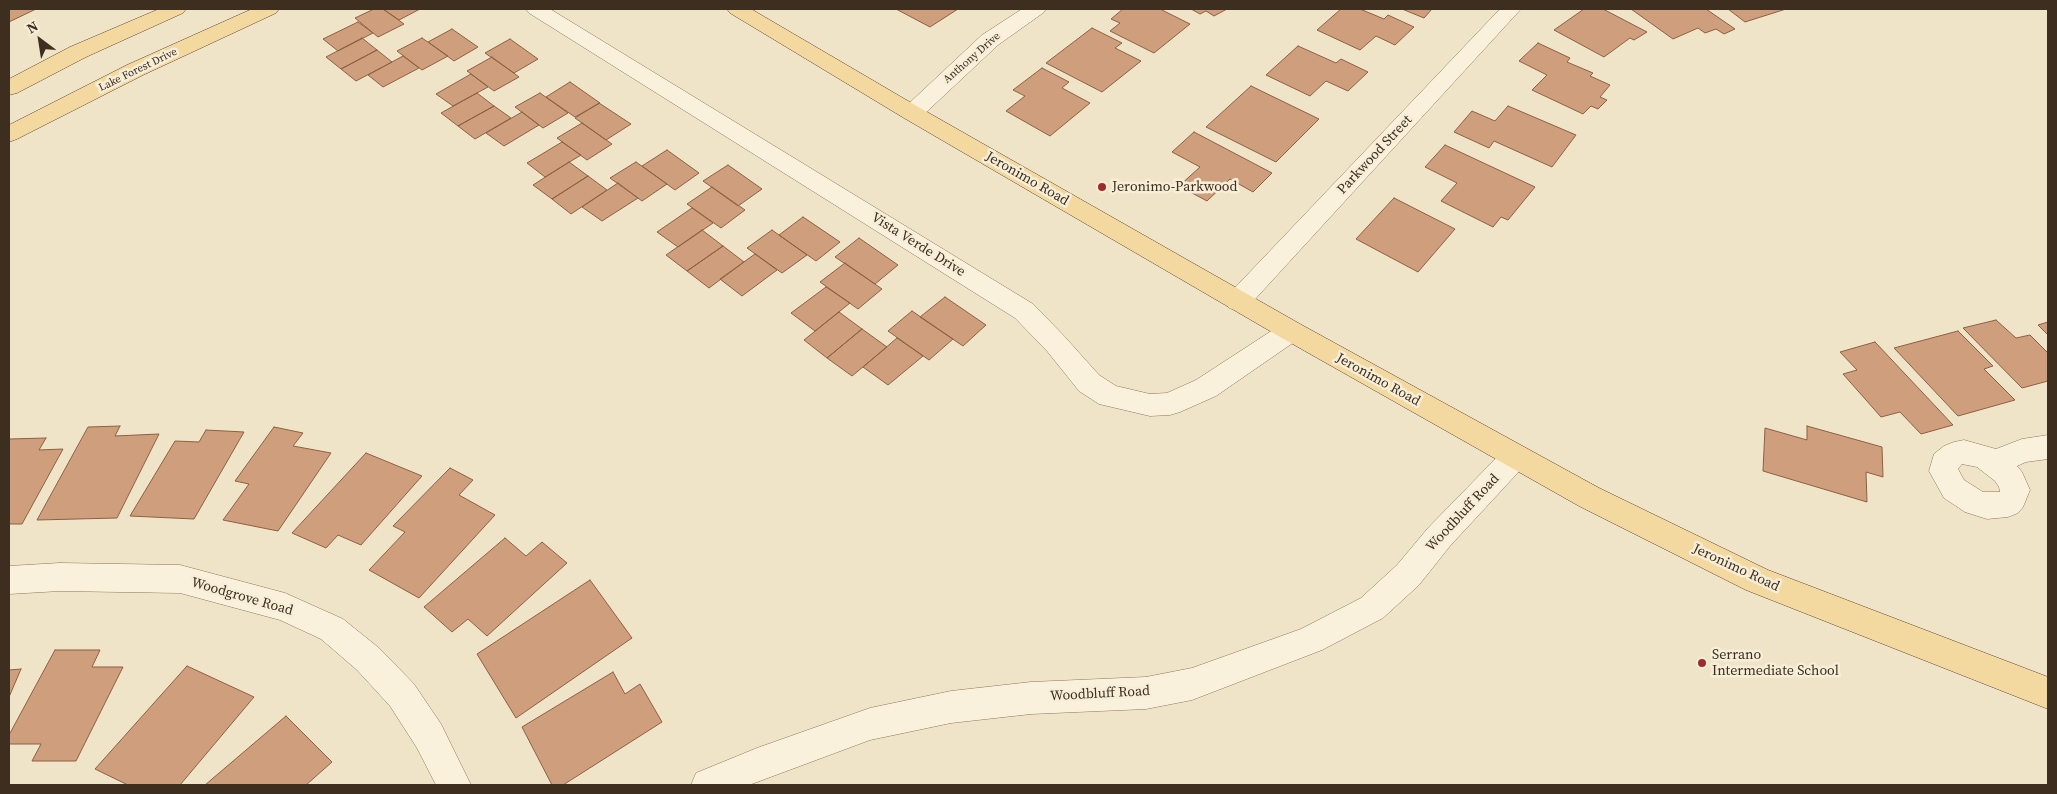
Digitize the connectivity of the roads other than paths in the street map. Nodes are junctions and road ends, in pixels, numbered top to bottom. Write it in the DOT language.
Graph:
graph roads {
  1 [pos="176,9"];
  2 [pos="269,9"];
  3 [pos="536,9"];
  4 [pos="737,9"];
  5 [pos="1036,9"];
  6 [pos="1511,9"];
  7 [pos="9,88"];
  8 [pos="912,113"];
  9 [pos="9,134"];
  10 [pos="1238,301"];
  11 [pos="1291,332"];
  12 [pos="2048,447"];
  13 [pos="1515,458"];
  14 [pos="1995,463"];
  15 [pos="9,580"];
  16 [pos="2048,694"];
  17 [pos="454,785"];
  18 [pos="708,785"];
  1 -- 7 [label="main road"];
  2 -- 9 [label="main road, Lake Forest Drive"];
  3 -- 11 [label="street, Vista Verde Drive"];
  4 -- 8 [label="main road, Jeronimo Road"];
  5 -- 8 [label="street, Anthony Drive"];
  6 -- 10 [label="street, Parkwood Street"];
  8 -- 10 [label="main road, Jeronimo Road"];
  10 -- 11 [label="main road, Jeronimo Road"];
  11 -- 13 [label="main road, Jeronimo Road"];
  12 -- 14 [label="street"];
  13 -- 16 [label="main road, Jeronimo Road"];
  13 -- 18 [label="street, Woodbluff Road"];
  15 -- 17 [label="street, Woodgrove Road"];
}
